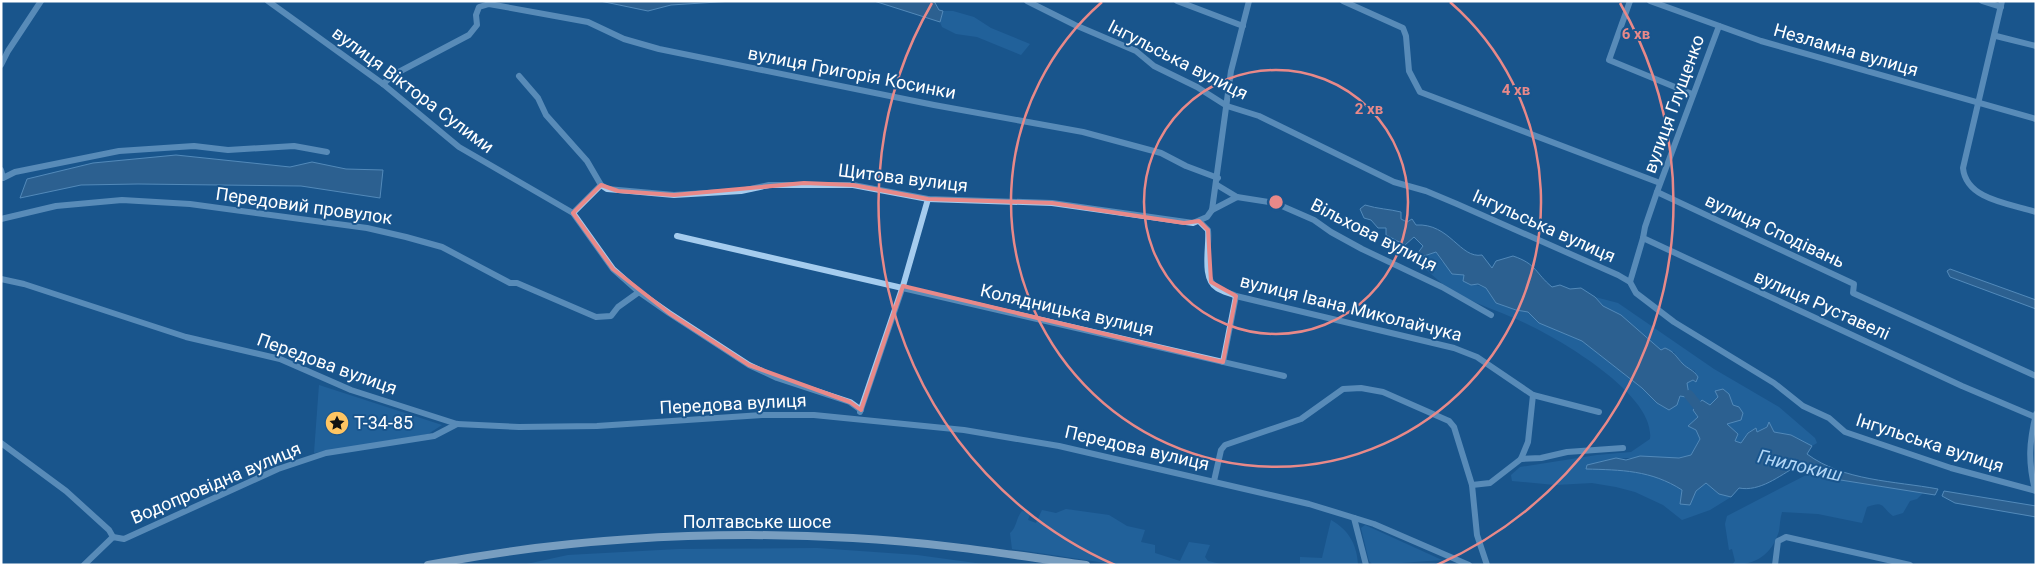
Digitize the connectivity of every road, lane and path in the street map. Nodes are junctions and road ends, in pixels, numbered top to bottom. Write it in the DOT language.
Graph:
graph roads {
  1 [pos="41,1"];
  2 [pos="268,1"];
  3 [pos="1028,1"];
  4 [pos="1177,1"];
  5 [pos="1249,1"];
  6 [pos="1344,1"];
  7 [pos="1630,1"];
  8 [pos="1650,1"];
  9 [pos="1982,1"];
  10 [pos="2002,4"];
  11 [pos="1243,26"];
  12 [pos="1719,26"];
  13 [pos="1996,36"];
  14 [pos="2036,46"];
  15 [pos="1,65"];
  16 [pos="519,76"];
  17 [pos="383,84"];
  18 [pos="1692,94"];
  19 [pos="1980,103"];
  20 [pos="1227,106"];
  21 [pos="2036,119"];
  22 [pos="327,152"];
  23 [pos="1,170"];
  24 [pos="1217,181"];
  25 [pos="1660,183"];
  26 [pos="601,185"];
  27 [pos="1657,192"];
  28 [pos="1237,197"];
  29 [pos="928,199"];
  30 [pos="1212,210"];
  31 [pos="2036,212"];
  32 [pos="573,213"];
  33 [pos="1,219"];
  34 [pos="1200,221"];
  35 [pos="677,236"];
  36 [pos="1643,238"];
  37 [pos="1,279"];
  38 [pos="1630,282"];
  39 [pos="903,286"];
  40 [pos="638,292"];
  41 [pos="1236,296"];
  42 [pos="1491,315"];
  43 [pos="1223,362"];
  44 [pos="1284,376"];
  45 [pos="2036,376"];
  46 [pos="1534,395"];
  47 [pos="861,410"];
  48 [pos="1599,412"];
  49 [pos="2035,415"];
  50 [pos="858,418"];
  51 [pos="457,424"];
  52 [pos="1,443"];
  53 [pos="1623,448"];
  54 [pos="1521,459"];
  55 [pos="1214,481"];
  56 [pos="1472,485"];
  57 [pos="2035,491"];
  58 [pos="1354,518"];
  59 [pos="113,538"];
  60 [pos="84,565"];
  61 [pos="428,565"];
  62 [pos="1086,565"];
  63 [pos="1366,565"];
  64 [pos="1469,565"];
  65 [pos="1487,565"];
  66 [pos="1775,565"];
  67 [pos="1910,565"];
  1 -- 15 [label="street"];
  2 -- 17 [label="street, вулиця Віктора Сулими"];
  3 -- 20 [label="street, Інгульська вулиця"];
  4 -- 11 [label="street"];
  5 -- 11 [label="street"];
  6 -- 25 [label="street"];
  7 -- 18 [label="street"];
  8 -- 12 [label="street, Незламна вулиця"];
  9 -- 10 [label="street"];
  10 -- 13 [label="street"];
  11 -- 20 [label="street"];
  12 -- 18 [label="street, вулиця Глущенко"];
  12 -- 19 [label="street, Незламна вулиця"];
  13 -- 14 [label="street"];
  13 -- 19 [label="street"];
  16 -- 26 [label="street"];
  17 -- 24 [label="street, вулиця Григорія Косинки"];
  17 -- 32 [label="street, вулиця Віктора Сулими"];
  18 -- 25 [label="street, вулиця Глущенко"];
  19 -- 21 [label="street, Незламна вулиця"];
  19 -- 31 [label="street"];
  20 -- 24 [label="street"];
  20 -- 38 [label="street, Інгульська вулиця"];
  22 -- 23 [label="street"];
  24 -- 28 [label="street, вулиця Григорія Косинки"];
  24 -- 30 [label="street"];
  25 -- 27 [label="street, вулиця Глущенко"];
  26 -- 29 [label="street, Щитова вулиця"];
  26 -- 32 [label="street"];
  27 -- 36 [label="street"];
  27 -- 45 [label="street, вулиця Сподівань"];
  28 -- 30 [label="street"];
  28 -- 42 [label="street, Вільхова вулиця"];
  29 -- 34 [label="street, Щитова вулиця"];
  29 -- 39 [label="street"];
  30 -- 34 [label="street"];
  32 -- 40 [label="street, вулиця Віктора Сулими"];
  33 -- 40 [label="street, Передовий провулок"];
  34 -- 41 [label="street, вулиця Івана Миколайчука"];
  35 -- 39 [label="street, Колядницька вулиця"];
  36 -- 38 [label="street"];
  36 -- 49 [label="street, вулиця Руставелі"];
  37 -- 51 [label="street, Передова вулиця"];
  38 -- 57 [label="street, Інгульська вулиця"];
  39 -- 43 [label="street, Колядницька вулиця"];
  39 -- 47 [label="street"];
  40 -- 47 [label="street, вулиця Віктора Сулими"];
  41 -- 43 [label="street"];
  41 -- 46 [label="street, вулиця Івана Миколайчука"];
  43 -- 44 [label="street, Колядницька вулиця"];
  46 -- 48 [label="street, вулиця Івана Миколайчука"];
  46 -- 54 [label="street"];
  47 -- 50 [label="street"];
  49 -- 57 [label="street"];
  50 -- 51 [label="street, Передова вулиця"];
  50 -- 55 [label="street, Передова вулиця"];
  51 -- 59 [label="street, Водопровідна вулиця"];
  52 -- 59 [label="street"];
  53 -- 54 [label="street"];
  54 -- 56 [label="street"];
  55 -- 56 [label="street"];
  55 -- 58 [label="street, Передова вулиця"];
  56 -- 65 [label="street"];
  58 -- 63 [label="street"];
  58 -- 64 [label="street, Передова вулиця"];
  59 -- 60 [label="street, Водопровідна вулиця"];
  61 -- 62 [label="main road, Полтавське шосе"];
  66 -- 67 [label="street"];
}
